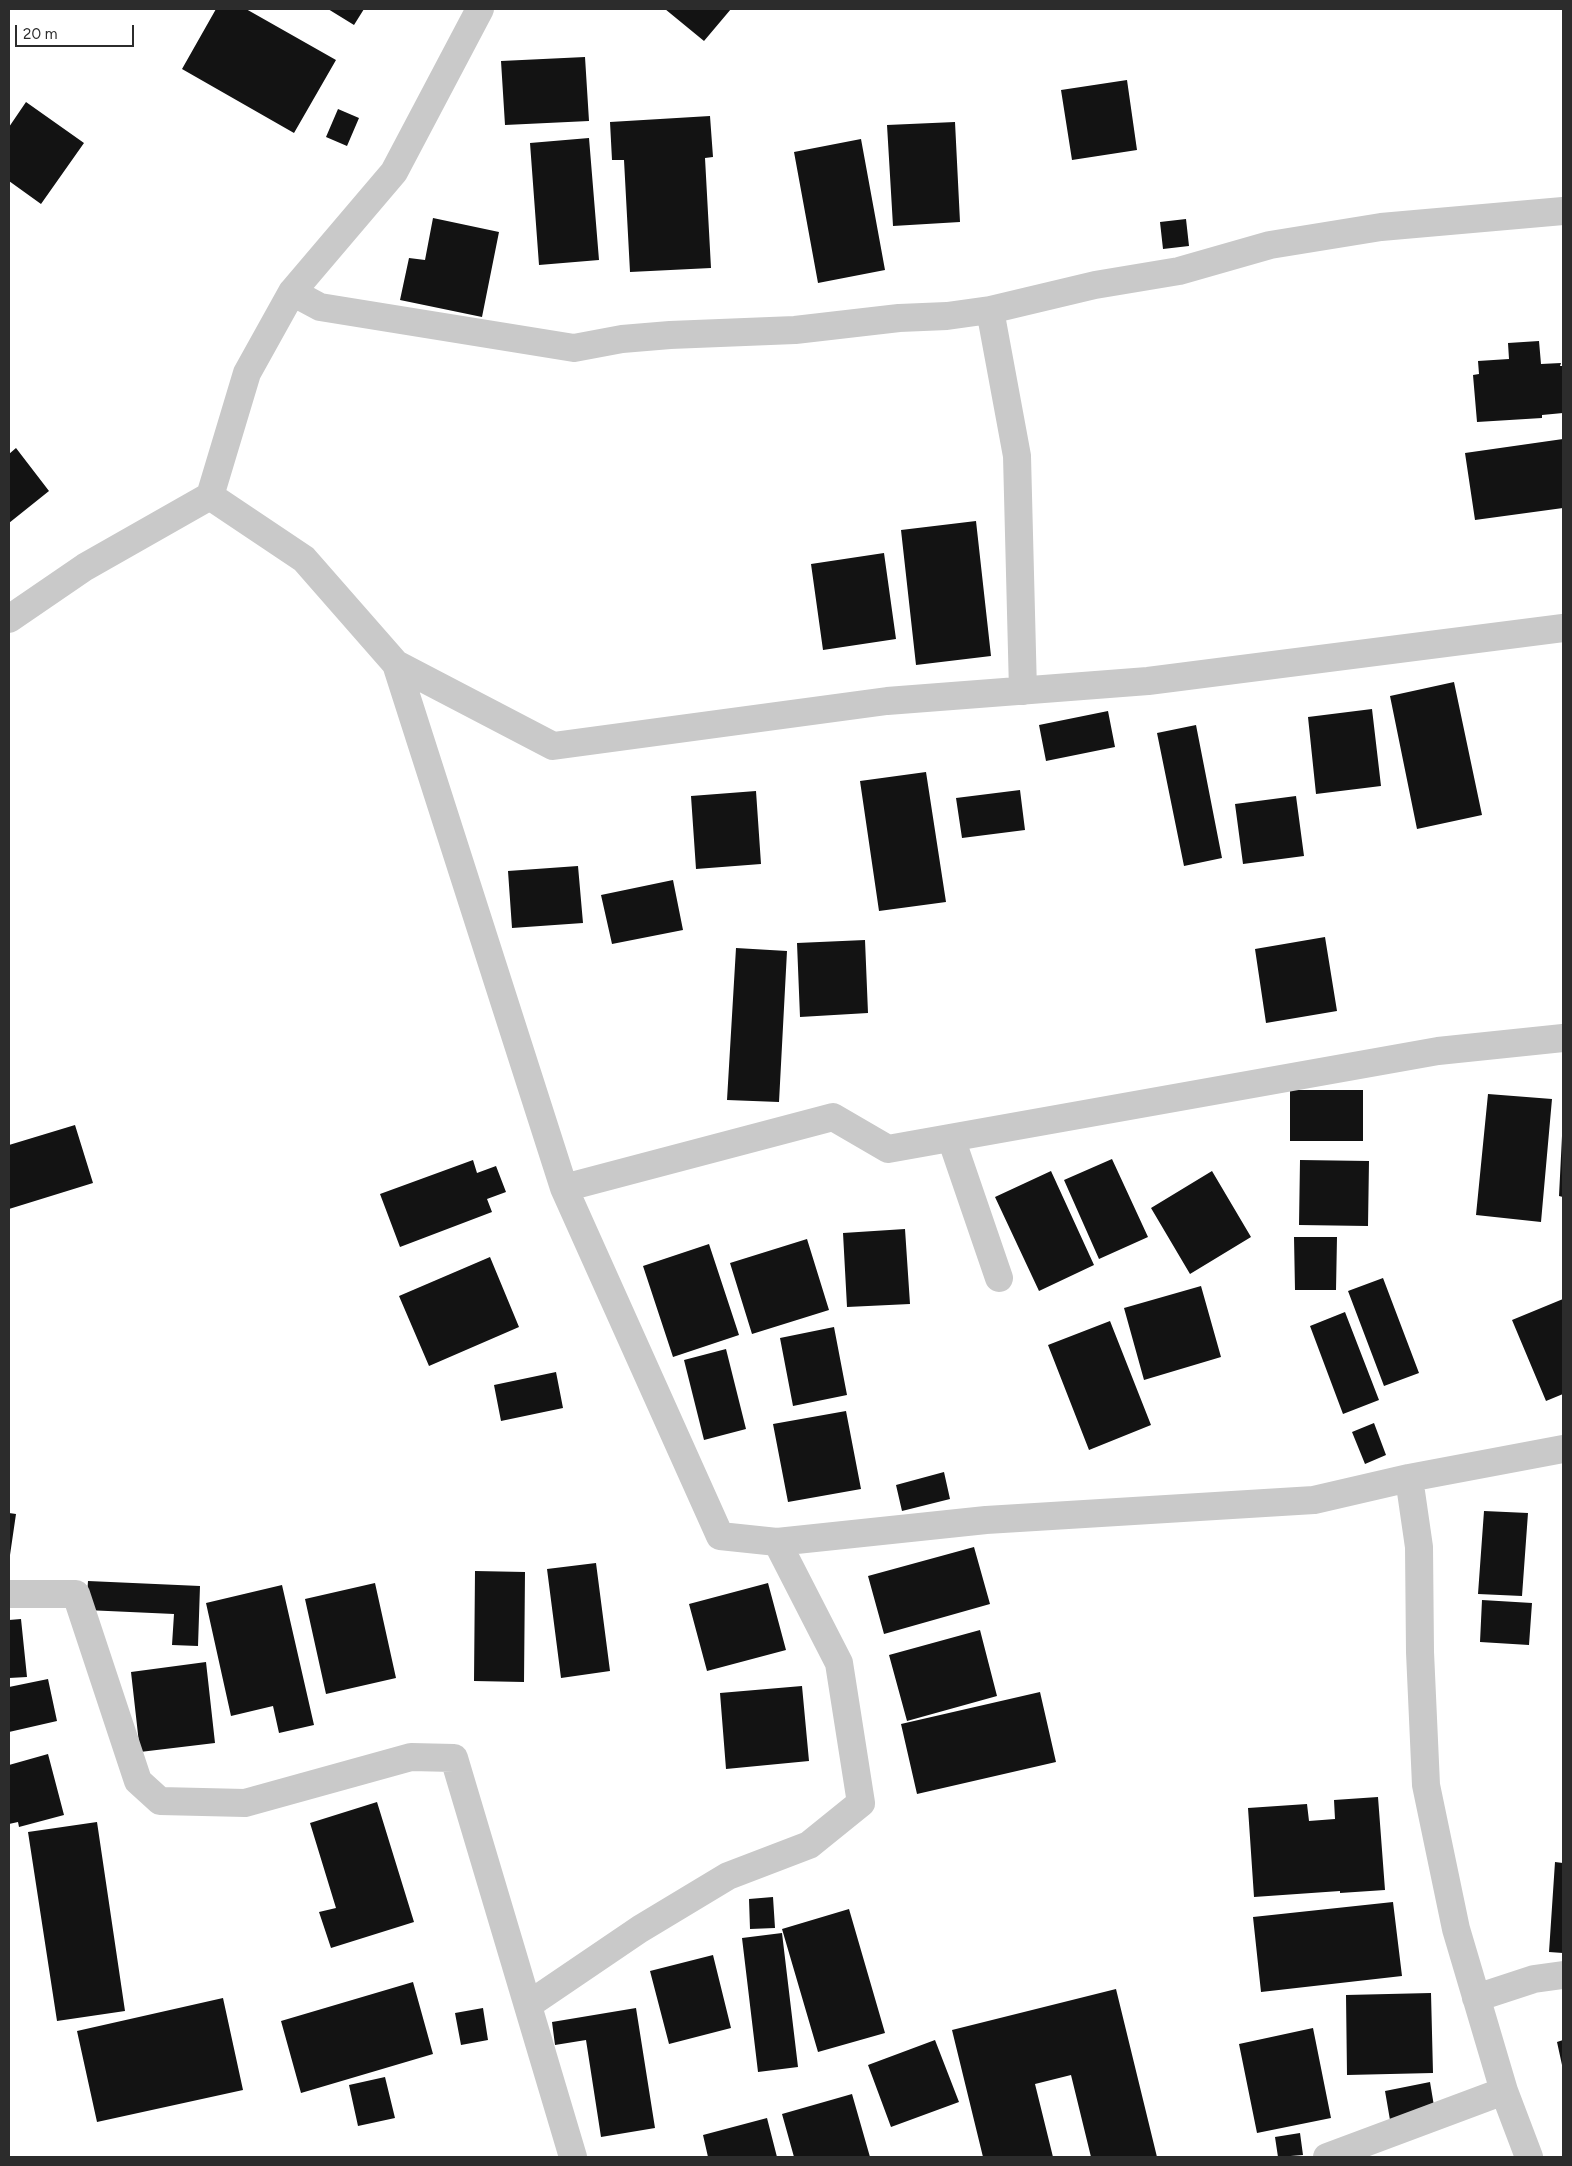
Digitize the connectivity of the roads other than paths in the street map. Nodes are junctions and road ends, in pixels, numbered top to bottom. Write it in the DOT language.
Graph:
graph roads {
  1 [pos="480,9"];
  2 [pos="1563,211"];
  3 [pos="292,292"];
  4 [pos="990,310"];
  5 [pos="210,496"];
  6 [pos="9,619"];
  7 [pos="1563,628"];
  8 [pos="396,664"];
  9 [pos="1023,691"];
  10 [pos="1563,1038"];
  11 [pos="951,1138"];
  12 [pos="564,1188"];
  13 [pos="999,1278"];
  14 [pos="1563,1450"];
  15 [pos="1410,1478"];
  16 [pos="777,1542"];
  17 [pos="9,1594"];
  18 [pos="1563,1975"];
  19 [pos="1476,1998"];
  20 [pos="528,2005"];
  21 [pos="1504,2090"];
  22 [pos="573,2157"];
  23 [pos="1327,2157"];
  24 [pos="1529,2157"];
  1 -- 3 [label="street"];
  2 -- 4 [label="street"];
  3 -- 4 [label="street"];
  3 -- 5 [label="street"];
  4 -- 9 [label="street"];
  5 -- 6 [label="street"];
  5 -- 8 [label="street"];
  7 -- 9 [label="street"];
  8 -- 9 [label="street"];
  8 -- 12 [label="street"];
  10 -- 11 [label="street"];
  11 -- 12 [label="street"];
  11 -- 13 [label="street"];
  12 -- 16 [label="street"];
  14 -- 15 [label="street"];
  15 -- 16 [label="street"];
  15 -- 19 [label="street"];
  16 -- 20 [label="street"];
  17 -- 20 [label="street"];
  18 -- 19 [label="street"];
  19 -- 21 [label="street"];
  20 -- 22 [label="street"];
  21 -- 23 [label="street"];
  21 -- 24 [label="street"];
}
